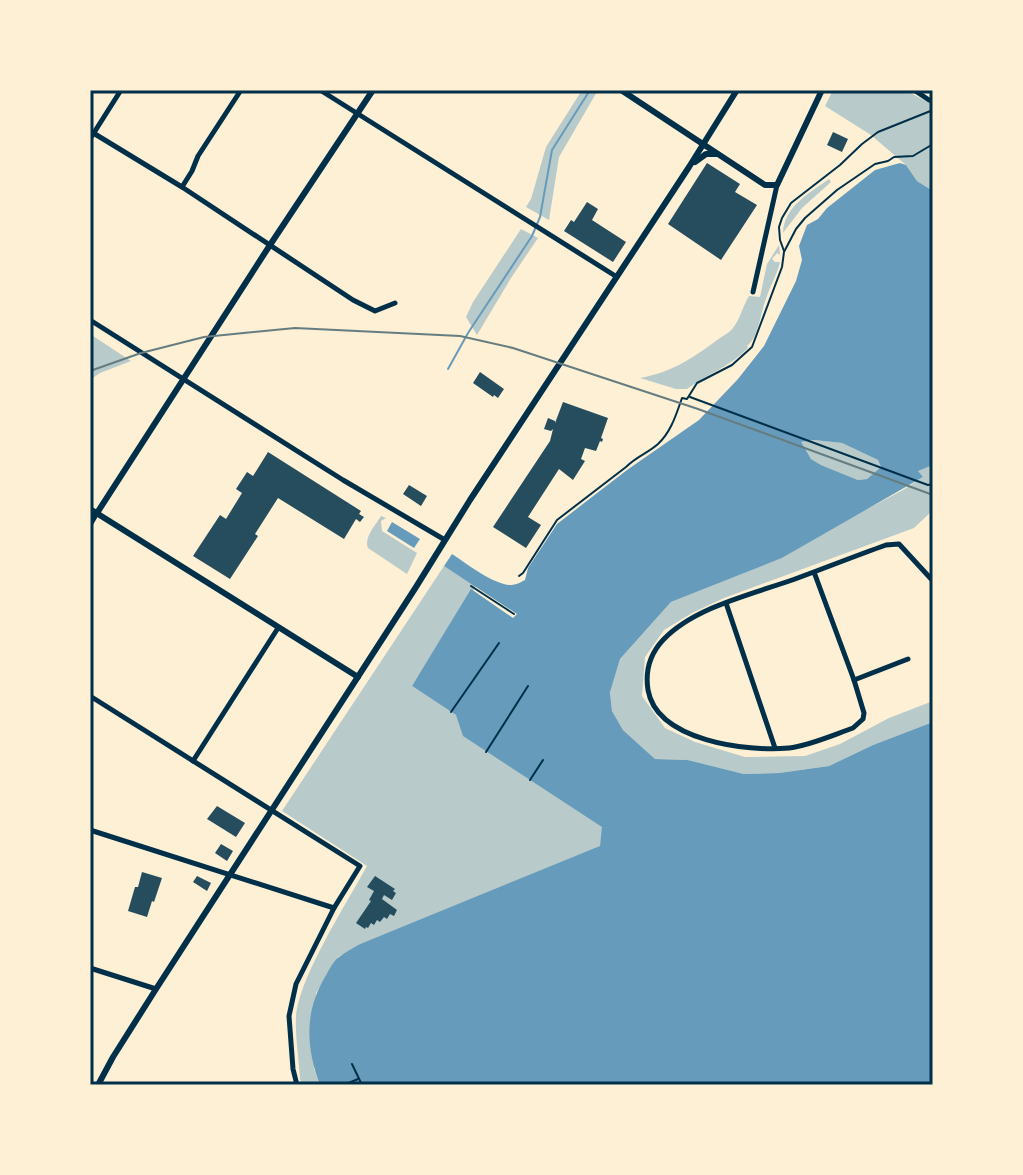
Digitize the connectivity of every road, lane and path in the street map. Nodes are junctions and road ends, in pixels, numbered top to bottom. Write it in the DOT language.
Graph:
graph roads {
  1 [pos="121,90"];
  2 [pos="241,90"];
  3 [pos="320,90"];
  4 [pos="373,90"];
  5 [pos="621,90"];
  6 [pos="737,90"];
  7 [pos="822,90"];
  8 [pos="914,90"];
  9 [pos="929,100"];
  10 [pos="933,110"];
  11 [pos="358,114"];
  12 [pos="91,134"];
  13 [pos="703,144"];
  14 [pos="933,144"];
  15 [pos="718,154"];
  16 [pos="689,167"];
  17 [pos="777,185"];
  18 [pos="182,187"];
  19 [pos="270,245"];
  20 [pos="784,252"];
  21 [pos="617,277"];
  22 [pos="753,292"];
  23 [pos="395,303"];
  24 [pos="90,320"];
  25 [pos="183,379"];
  26 [pos="690,397"];
  27 [pos="931,484"];
  28 [pos="90,509"];
  29 [pos="97,513"];
  30 [pos="90,525"];
  31 [pos="445,540"];
  32 [pos="814,572"];
  33 [pos="519,576"];
  34 [pos="933,581"];
  35 [pos="471,586"];
  36 [pos="726,603"];
  37 [pos="514,614"];
  38 [pos="278,628"];
  39 [pos="499,643"];
  40 [pos="908,659"];
  41 [pos="358,677"];
  42 [pos="854,680"];
  43 [pos="528,686"];
  44 [pos="90,696"];
  45 [pos="451,712"];
  46 [pos="775,748"];
  47 [pos="486,752"];
  48 [pos="543,760"];
  49 [pos="193,761"];
  50 [pos="530,780"];
  51 [pos="272,811"];
  52 [pos="90,830"];
  53 [pos="230,875"];
  54 [pos="334,908"];
  55 [pos="90,968"];
  56 [pos="156,989"];
  57 [pos="352,1064"];
  58 [pos="359,1079"];
  59 [pos="98,1085"];
  60 [pos="297,1085"];
  61 [pos="344,1085"];
  62 [pos="362,1085"];
  1 -- 12 [label="street"];
  2 -- 18 [label="street"];
  3 -- 11 [label="street"];
  4 -- 11 [label="main road"];
  5 -- 13 [label="main road"];
  6 -- 13 [label="main road"];
  7 -- 17 [label="main road"];
  8 -- 9 [label="street"];
  10 -- 20 [label="path"];
  11 -- 19 [label="main road"];
  11 -- 21 [label="street"];
  12 -- 18 [label="street"];
  13 -- 15 [label="main road"];
  13 -- 16 [label="main road"];
  14 -- 20 [label="path"];
  15 -- 16 [label="main road"];
  15 -- 17 [label="main road"];
  16 -- 21 [label="main road"];
  17 -- 22 [label="street"];
  18 -- 19 [label="street"];
  19 -- 23 [label="street"];
  19 -- 25 [label="main road"];
  20 -- 26 [label="path"];
  21 -- 31 [label="main road"];
  24 -- 25 [label="street"];
  25 -- 29 [label="main road"];
  25 -- 31 [label="street"];
  26 -- 27 [label="path"];
  26 -- 33 [label="path"];
  28 -- 29 [label="main road"];
  29 -- 30 [label="street"];
  29 -- 38 [label="main road"];
  31 -- 41 [label="main road"];
  32 -- 34 [label="street"];
  32 -- 36 [label="street"];
  32 -- 42 [label="street"];
  35 -- 37 [label="path"];
  36 -- 46 [label="street"];
  36 -- 46 [label="street"];
  38 -- 41 [label="main road"];
  38 -- 49 [label="street"];
  39 -- 45 [label="path"];
  40 -- 42 [label="street"];
  41 -- 51 [label="main road"];
  42 -- 46 [label="street"];
  43 -- 47 [label="path"];
  44 -- 49 [label="street"];
  48 -- 50 [label="path"];
  49 -- 51 [label="street"];
  51 -- 53 [label="main road"];
  51 -- 54 [label="street"];
  52 -- 53 [label="street"];
  53 -- 54 [label="street"];
  53 -- 56 [label="main road"];
  54 -- 60 [label="street"];
  55 -- 56 [label="street"];
  56 -- 59 [label="main road"];
  57 -- 58 [label="path"];
  58 -- 61 [label="path"];
  58 -- 62 [label="path"];
}
